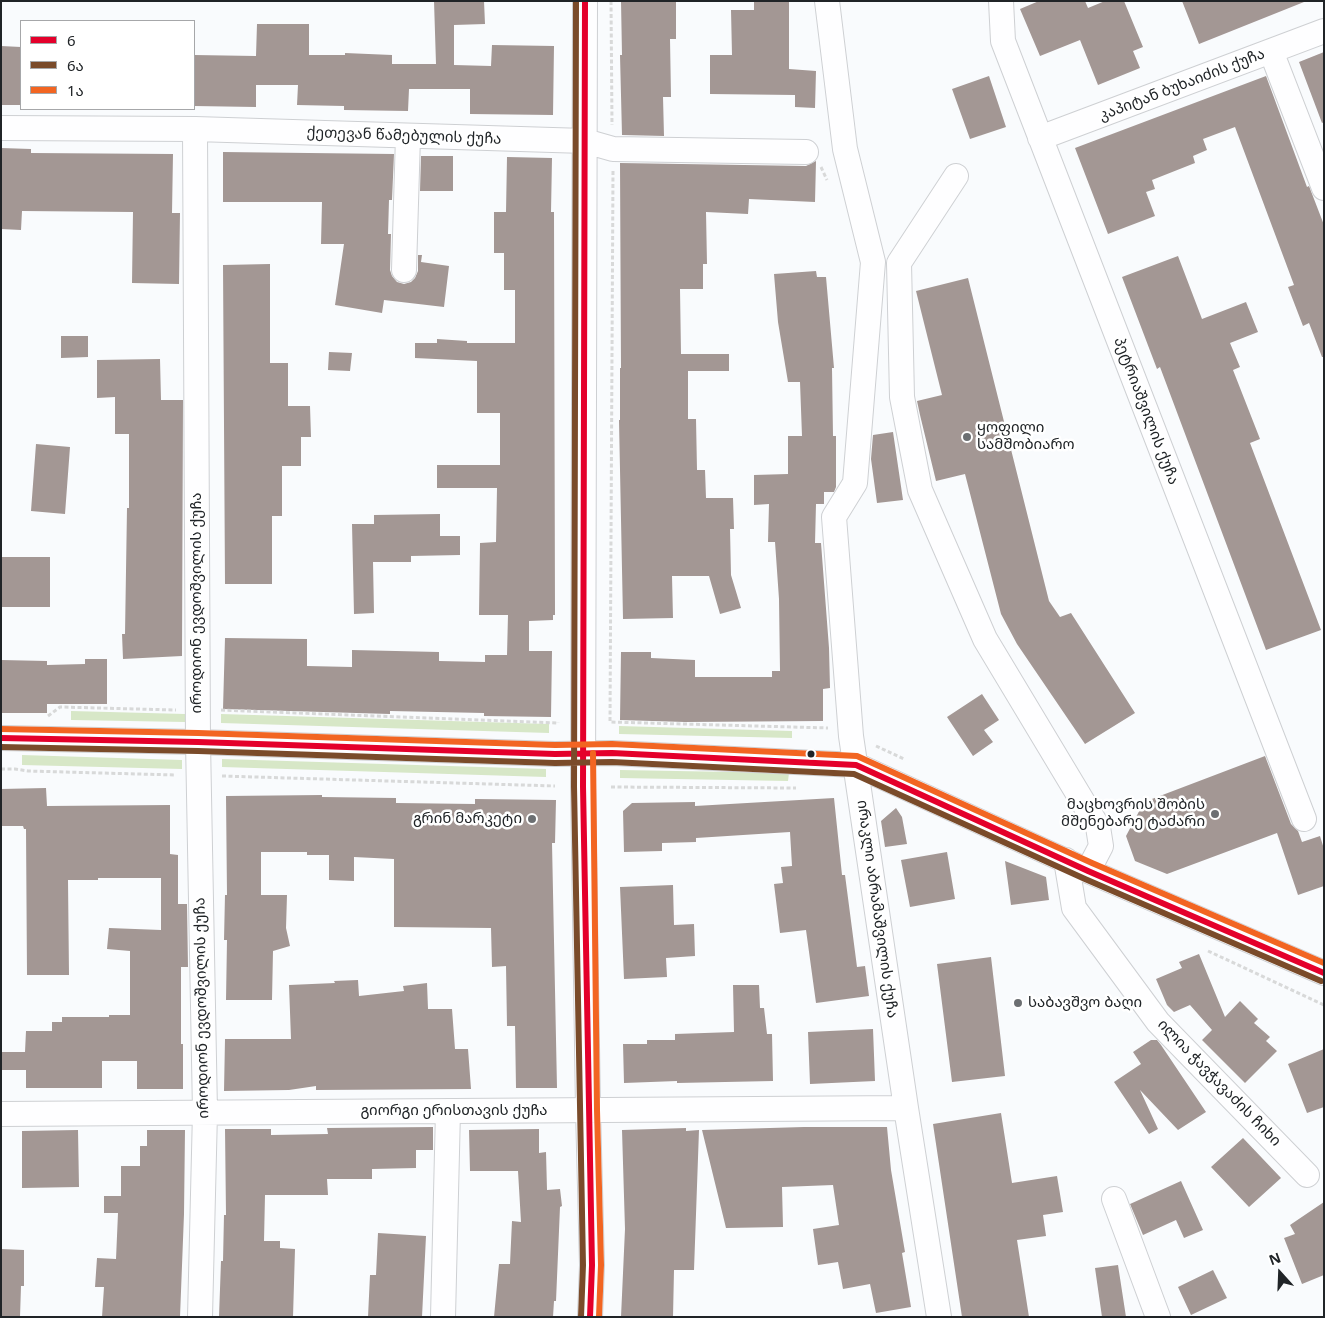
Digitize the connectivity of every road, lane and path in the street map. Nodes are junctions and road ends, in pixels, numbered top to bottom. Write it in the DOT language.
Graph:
graph roads {
  1 [pos="585,1"];
  2 [pos="610,1"];
  3 [pos="827,1"];
  4 [pos="1001,1"];
  5 [pos="1324,31"];
  6 [pos="1271,52"];
  7 [pos="1,128"];
  8 [pos="195,130"];
  9 [pos="408,136"];
  10 [pos="1040,138"];
  11 [pos="585,141"];
  12 [pos="613,149"];
  13 [pos="806,152"];
  14 [pos="956,176"];
  15 [pos="1324,188"];
  16 [pos="404,270"];
  17 [pos="177,710"];
  18 [pos="212,710"];
  19 [pos="42,720"];
  20 [pos="558,723"];
  21 [pos="833,728"];
  22 [pos="1,738"];
  23 [pos="198,742"];
  24 [pos="584,754"];
  25 [pos="856,766"];
  26 [pos="1,769"];
  27 [pos="182,775"];
  28 [pos="221,776"];
  29 [pos="555,786"];
  30 [pos="611,786"];
  31 [pos="801,788"];
  32 [pos="1304,819"];
  33 [pos="1066,860"];
  34 [pos="1088,871"];
  35 [pos="1324,973"];
  36 [pos="906,1108"];
  37 [pos="588,1110"];
  38 [pos="448,1111"];
  39 [pos="205,1112"];
  40 [pos="1,1114"];
  41 [pos="1307,1174"];
  42 [pos="1114,1199"];
  43 [pos="200,1317"];
  44 [pos="443,1317"];
  45 [pos="590,1317"];
  46 [pos="939,1317"];
  47 [pos="1158,1317"];
  1 -- 11 [label="street"];
  2 -- 12 [label="path"];
  3 -- 25 [label="street, ირაკლი აბრამაშვილის ქუჩა"];
  4 -- 10 [label="street, პეტრიაშვილის ქუჩა"];
  5 -- 6 [label="street, კაპიტან ბუხაიძის ქუჩა"];
  6 -- 10 [label="street, კაპიტან ბუხაიძის ქუჩა"];
  6 -- 15 [label="street"];
  7 -- 8 [label="street, ქეთევან წამებულის ქუჩა"];
  8 -- 9 [label="street, ქეთევან წამებულის ქუჩა"];
  8 -- 23 [label="street, იროდიონ ევდოშვილის ქუჩა"];
  9 -- 11 [label="street, ქეთევან წამებულის ქუჩა"];
  9 -- 16 [label="street"];
  10 -- 32 [label="street, პეტრიაშვილის ქუჩა"];
  11 -- 12 [label="street, ქეთევან წამებულის ქუჩა"];
  11 -- 24 [label="street"];
  12 -- 13 [label="street, ქეთევან წამებულის ქუჩა"];
  12 -- 21 [label="path"];
  14 -- 34 [label="street"];
  17 -- 19 [label="path"];
  18 -- 20 [label="path"];
  22 -- 23 [label="street"];
  23 -- 24 [label="street"];
  23 -- 39 [label="street, იროდიონ ევდოშვილის ქუჩა"];
  24 -- 25 [label="street"];
  24 -- 37 [label="street"];
  25 -- 33 [label="street"];
  25 -- 36 [label="street, ირაკლი აბრამაშვილის ქუჩა"];
  26 -- 27 [label="path"];
  28 -- 29 [label="path"];
  30 -- 31 [label="path"];
  33 -- 34 [label="street"];
  33 -- 41 [label="street, ილია ჭავჭავაძის ჩიხი"];
  34 -- 35 [label="street"];
  36 -- 37 [label="street, გიორგი ერისთავის ქუჩა"];
  36 -- 46 [label="street, ირაკლი აბრამაშვილის ქუჩა"];
  37 -- 38 [label="street, გიორგი ერისთავის ქუჩა"];
  37 -- 45 [label="street"];
  38 -- 39 [label="street, გიორგი ერისთავის ქუჩა"];
  38 -- 44 [label="street"];
  39 -- 40 [label="street, გიორგი ერისთავის ქუჩა"];
  39 -- 43 [label="street, იროდიონ ევდოშვილის ქუჩა"];
  42 -- 47 [label="street"];
}
